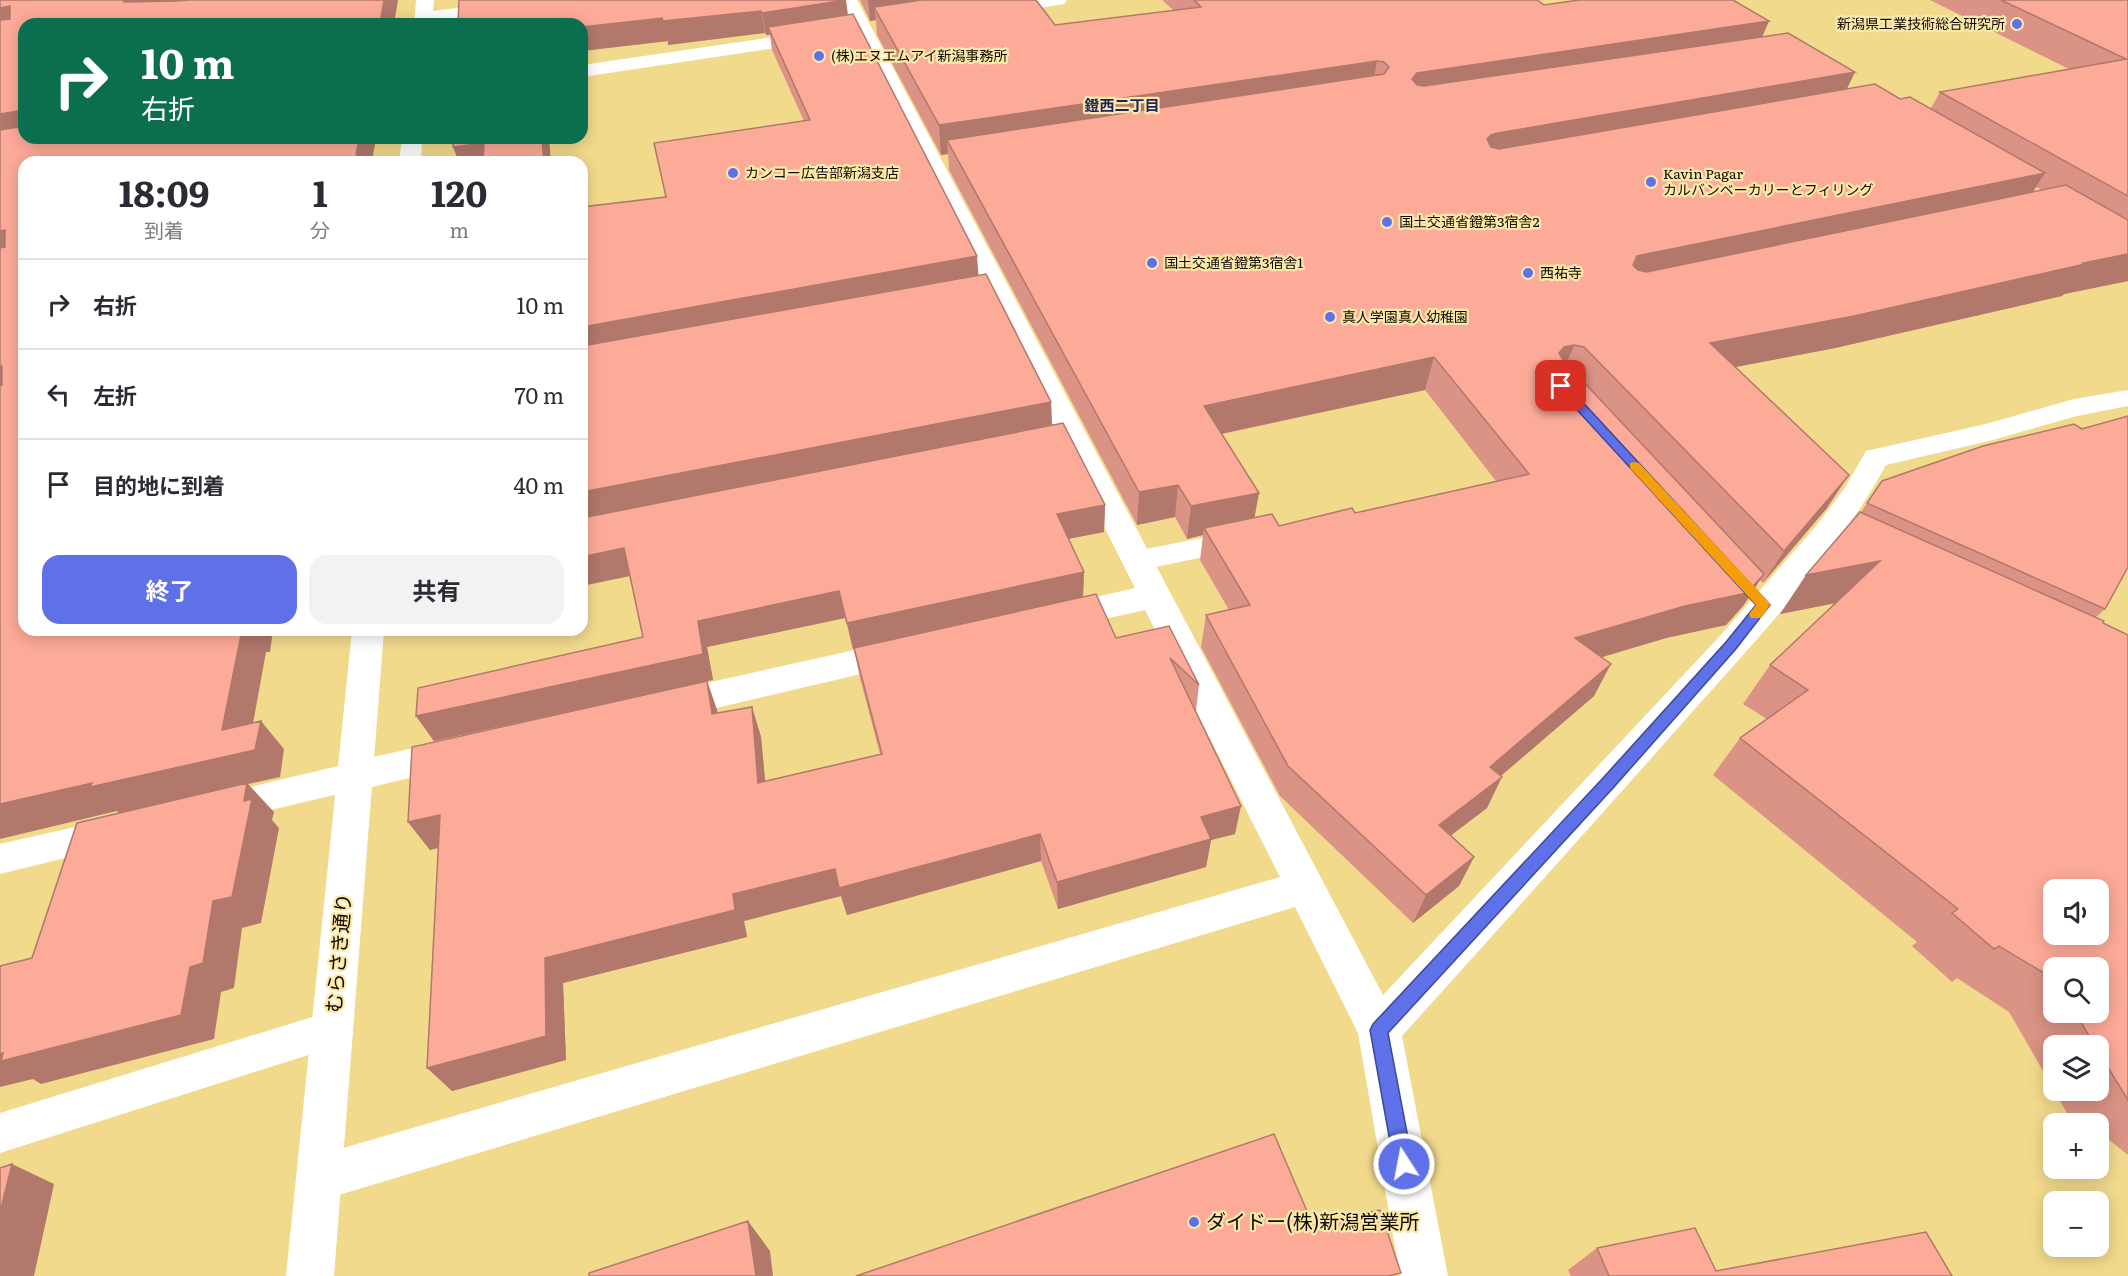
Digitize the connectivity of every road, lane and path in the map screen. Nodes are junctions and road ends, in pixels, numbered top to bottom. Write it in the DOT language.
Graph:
graph roads {
  1 [pos="567,0"];
  2 [pos="848,0"];
  3 [pos="1058,0"];
  4 [pos="978,13"];
  5 [pos="424,14"];
  6 [pos="859,31"];
  7 [pos="588,70"];
  8 [pos="2128,398"];
  9 [pos="1261,536"];
  10 [pos="1136,561"];
  11 [pos="1154,596"];
  12 [pos="1026,624"];
  13 [pos="367,636"];
  14 [pos="934,645"];
  15 [pos="644,711"];
  16 [pos="482,747"];
  17 [pos="355,776"];
  18 [pos="195,814"];
  19 [pos="137,827"];
  20 [pos="0,859"];
  21 [pos="1304,887"];
  22 [pos="332,1030"];
  23 [pos="1379,1030"];
  24 [pos="0,1133"];
  25 [pos="319,1178"];
  26 [pos="310,1276"];
  27 [pos="1424,1276"];
  1 -- 5 [label="street"];
  2 -- 6 [label="street"];
  3 -- 4 [label="street"];
  6 -- 7 [label="street"];
  6 -- 10 [label="street"];
  8 -- 23 [label="street"];
  9 -- 10 [label="lane"];
  10 -- 11 [label="street"];
  11 -- 12 [label="street"];
  11 -- 21 [label="street"];
  13 -- 17 [label="street, むらさき通り"];
  14 -- 15 [label="street"];
  16 -- 17 [label="street"];
  17 -- 18 [label="lane"];
  17 -- 22 [label="street, むらさき通り"];
  19 -- 20 [label="lane"];
  21 -- 23 [label="street"];
  21 -- 25 [label="street"];
  22 -- 24 [label="lane"];
  22 -- 25 [label="street, むらさき通り"];
  23 -- 27 [label="street"];
  25 -- 26 [label="street, むらさき通り"];
}
